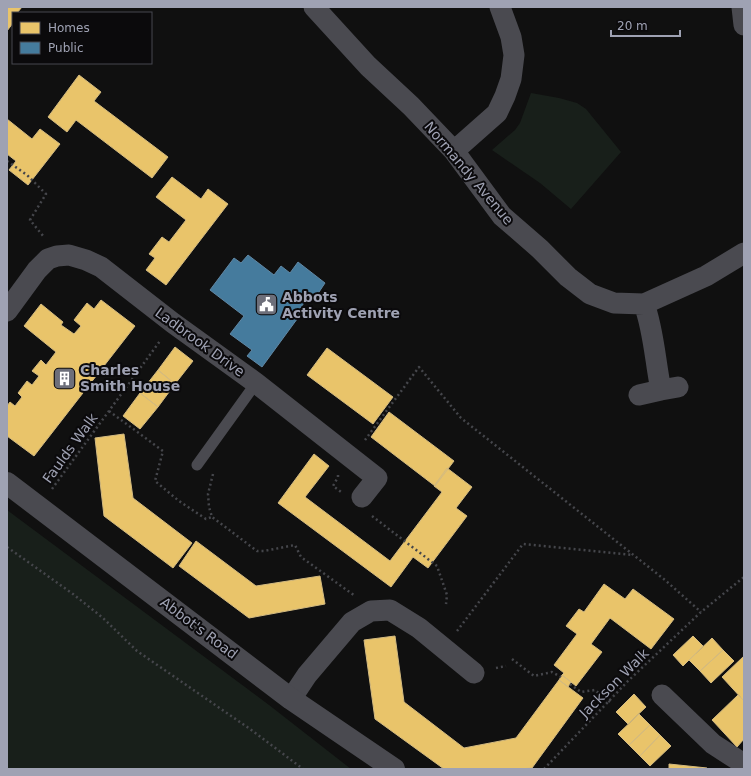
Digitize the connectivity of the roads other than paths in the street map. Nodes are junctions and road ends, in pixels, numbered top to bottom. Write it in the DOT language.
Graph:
graph roads {
  1 [pos="314,7"];
  2 [pos="500,7"];
  3 [pos="742,7"];
  4 [pos="744,25"];
  5 [pos="454,151"];
  6 [pos="744,253"];
  7 [pos="644,304"];
  8 [pos="7,311"];
  9 [pos="256,383"];
  10 [pos="639,395"];
  11 [pos="197,465"];
  12 [pos="7,483"];
  13 [pos="362,497"];
  14 [pos="474,673"];
  15 [pos="662,695"];
  16 [pos="291,698"];
  17 [pos="744,764"];
  18 [pos="394,769"];
  1 -- 5 [label="street, Normandy Avenue"];
  2 -- 5 [label="street"];
  3 -- 4 [label="street"];
  5 -- 7 [label="street, Normandy Avenue"];
  6 -- 7 [label="street, Normandy Avenue"];
  7 -- 10 [label="street"];
  8 -- 9 [label="street, Ladbrook Drive"];
  9 -- 11 [label="lane"];
  9 -- 13 [label="street, Ladbrook Drive"];
  12 -- 16 [label="street, Abbot's Road"];
  14 -- 16 [label="street"];
  15 -- 17 [label="street"];
  16 -- 18 [label="street, Abbot's Road"];
}
